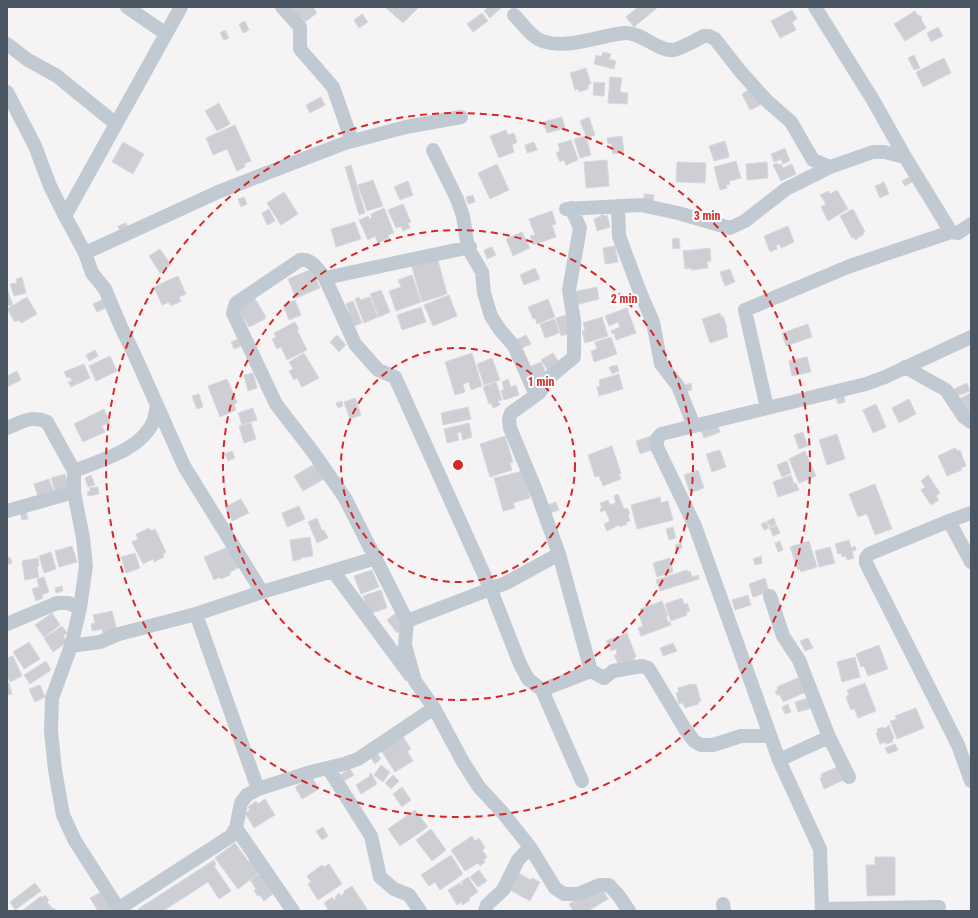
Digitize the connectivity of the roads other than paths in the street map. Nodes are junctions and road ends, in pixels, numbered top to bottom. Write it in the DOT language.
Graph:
graph roads {
  1 [pos="127,7"];
  2 [pos="181,7"];
  3 [pos="282,7"];
  4 [pos="815,7"];
  5 [pos="514,15"];
  6 [pos="166,34"];
  7 [pos="7,44"];
  8 [pos="7,92"];
  9 [pos="461,117"];
  10 [pos="116,124"];
  11 [pos="352,141"];
  12 [pos="433,150"];
  13 [pos="904,157"];
  14 [pos="830,167"];
  15 [pos="618,206"];
  16 [pos="65,216"];
  17 [pos="971,224"];
  18 [pos="951,232"];
  19 [pos="469,247"];
  20 [pos="85,253"];
  21 [pos="325,278"];
  22 [pos="971,337"];
  23 [pos="905,367"];
  24 [pos="536,395"];
  25 [pos="157,405"];
  26 [pos="767,408"];
  27 [pos="971,422"];
  28 [pos="694,426"];
  29 [pos="7,428"];
  30 [pos="74,471"];
  31 [pos="74,492"];
  32 [pos="7,511"];
  33 [pos="971,513"];
  34 [pos="949,521"];
  35 [pos="559,554"];
  36 [pos="376,558"];
  37 [pos="971,562"];
  38 [pos="333,571"];
  39 [pos="491,590"];
  40 [pos="262,592"];
  41 [pos="770,596"];
  42 [pos="80,608"];
  43 [pos="196,614"];
  44 [pos="407,621"];
  45 [pos="7,624"];
  46 [pos="71,646"];
  47 [pos="591,671"];
  48 [pos="415,682"];
  49 [pos="542,690"];
  50 [pos="434,708"];
  51 [pos="770,736"];
  52 [pos="829,737"];
  53 [pos="779,760"];
  54 [pos="328,768"];
  55 [pos="849,777"];
  56 [pos="582,781"];
  57 [pos="971,781"];
  58 [pos="258,789"];
  59 [pos="236,828"];
  60 [pos="530,847"];
  61 [pos="939,907"];
  62 [pos="119,910"];
  63 [pos="822,910"];
  64 [pos="293,911"];
  65 [pos="420,911"];
  66 [pos="485,911"];
  67 [pos="629,911"];
  1 -- 6 [label="street"];
  2 -- 6 [label="street"];
  3 -- 11 [label="street"];
  4 -- 13 [label="street"];
  5 -- 14 [label="street"];
  6 -- 10 [label="street"];
  7 -- 10 [label="street"];
  8 -- 16 [label="street"];
  9 -- 11 [label="street"];
  10 -- 16 [label="street"];
  11 -- 20 [label="street"];
  12 -- 19 [label="street"];
  13 -- 14 [label="street"];
  13 -- 18 [label="street"];
  14 -- 15 [label="street"];
  15 -- 24 [label="street"];
  15 -- 28 [label="street"];
  16 -- 20 [label="street"];
  17 -- 18 [label="street"];
  18 -- 26 [label="street"];
  19 -- 21 [label="street"];
  19 -- 24 [label="street"];
  20 -- 25 [label="street"];
  21 -- 36 [label="street"];
  21 -- 39 [label="street"];
  22 -- 23 [label="street"];
  23 -- 26 [label="street"];
  23 -- 27 [label="street"];
  24 -- 35 [label="street"];
  25 -- 30 [label="street"];
  25 -- 40 [label="street"];
  26 -- 28 [label="street"];
  28 -- 51 [label="street"];
  29 -- 30 [label="street"];
  30 -- 31 [label="street"];
  31 -- 32 [label="street"];
  31 -- 42 [label="street"];
  33 -- 34 [label="street"];
  34 -- 37 [label="street"];
  34 -- 57 [label="street"];
  35 -- 39 [label="street"];
  35 -- 47 [label="street"];
  36 -- 38 [label="street"];
  36 -- 44 [label="street"];
  38 -- 40 [label="street"];
  38 -- 48 [label="street"];
  39 -- 44 [label="street"];
  39 -- 49 [label="street"];
  40 -- 43 [label="street"];
  41 -- 52 [label="street"];
  42 -- 45 [label="street"];
  42 -- 46 [label="street"];
  43 -- 46 [label="street"];
  43 -- 58 [label="street"];
  44 -- 48 [label="street"];
  46 -- 62 [label="street"];
  47 -- 49 [label="street"];
  47 -- 51 [label="street"];
  48 -- 50 [label="street"];
  49 -- 56 [label="street"];
  50 -- 54 [label="street"];
  50 -- 60 [label="street"];
  51 -- 53 [label="street"];
  52 -- 53 [label="street"];
  52 -- 55 [label="street"];
  53 -- 63 [label="street"];
  54 -- 58 [label="street"];
  54 -- 65 [label="street"];
  58 -- 59 [label="street"];
  59 -- 62 [label="street"];
  59 -- 64 [label="street"];
  60 -- 66 [label="street"];
  60 -- 67 [label="street"];
  61 -- 63 [label="street"];
}
